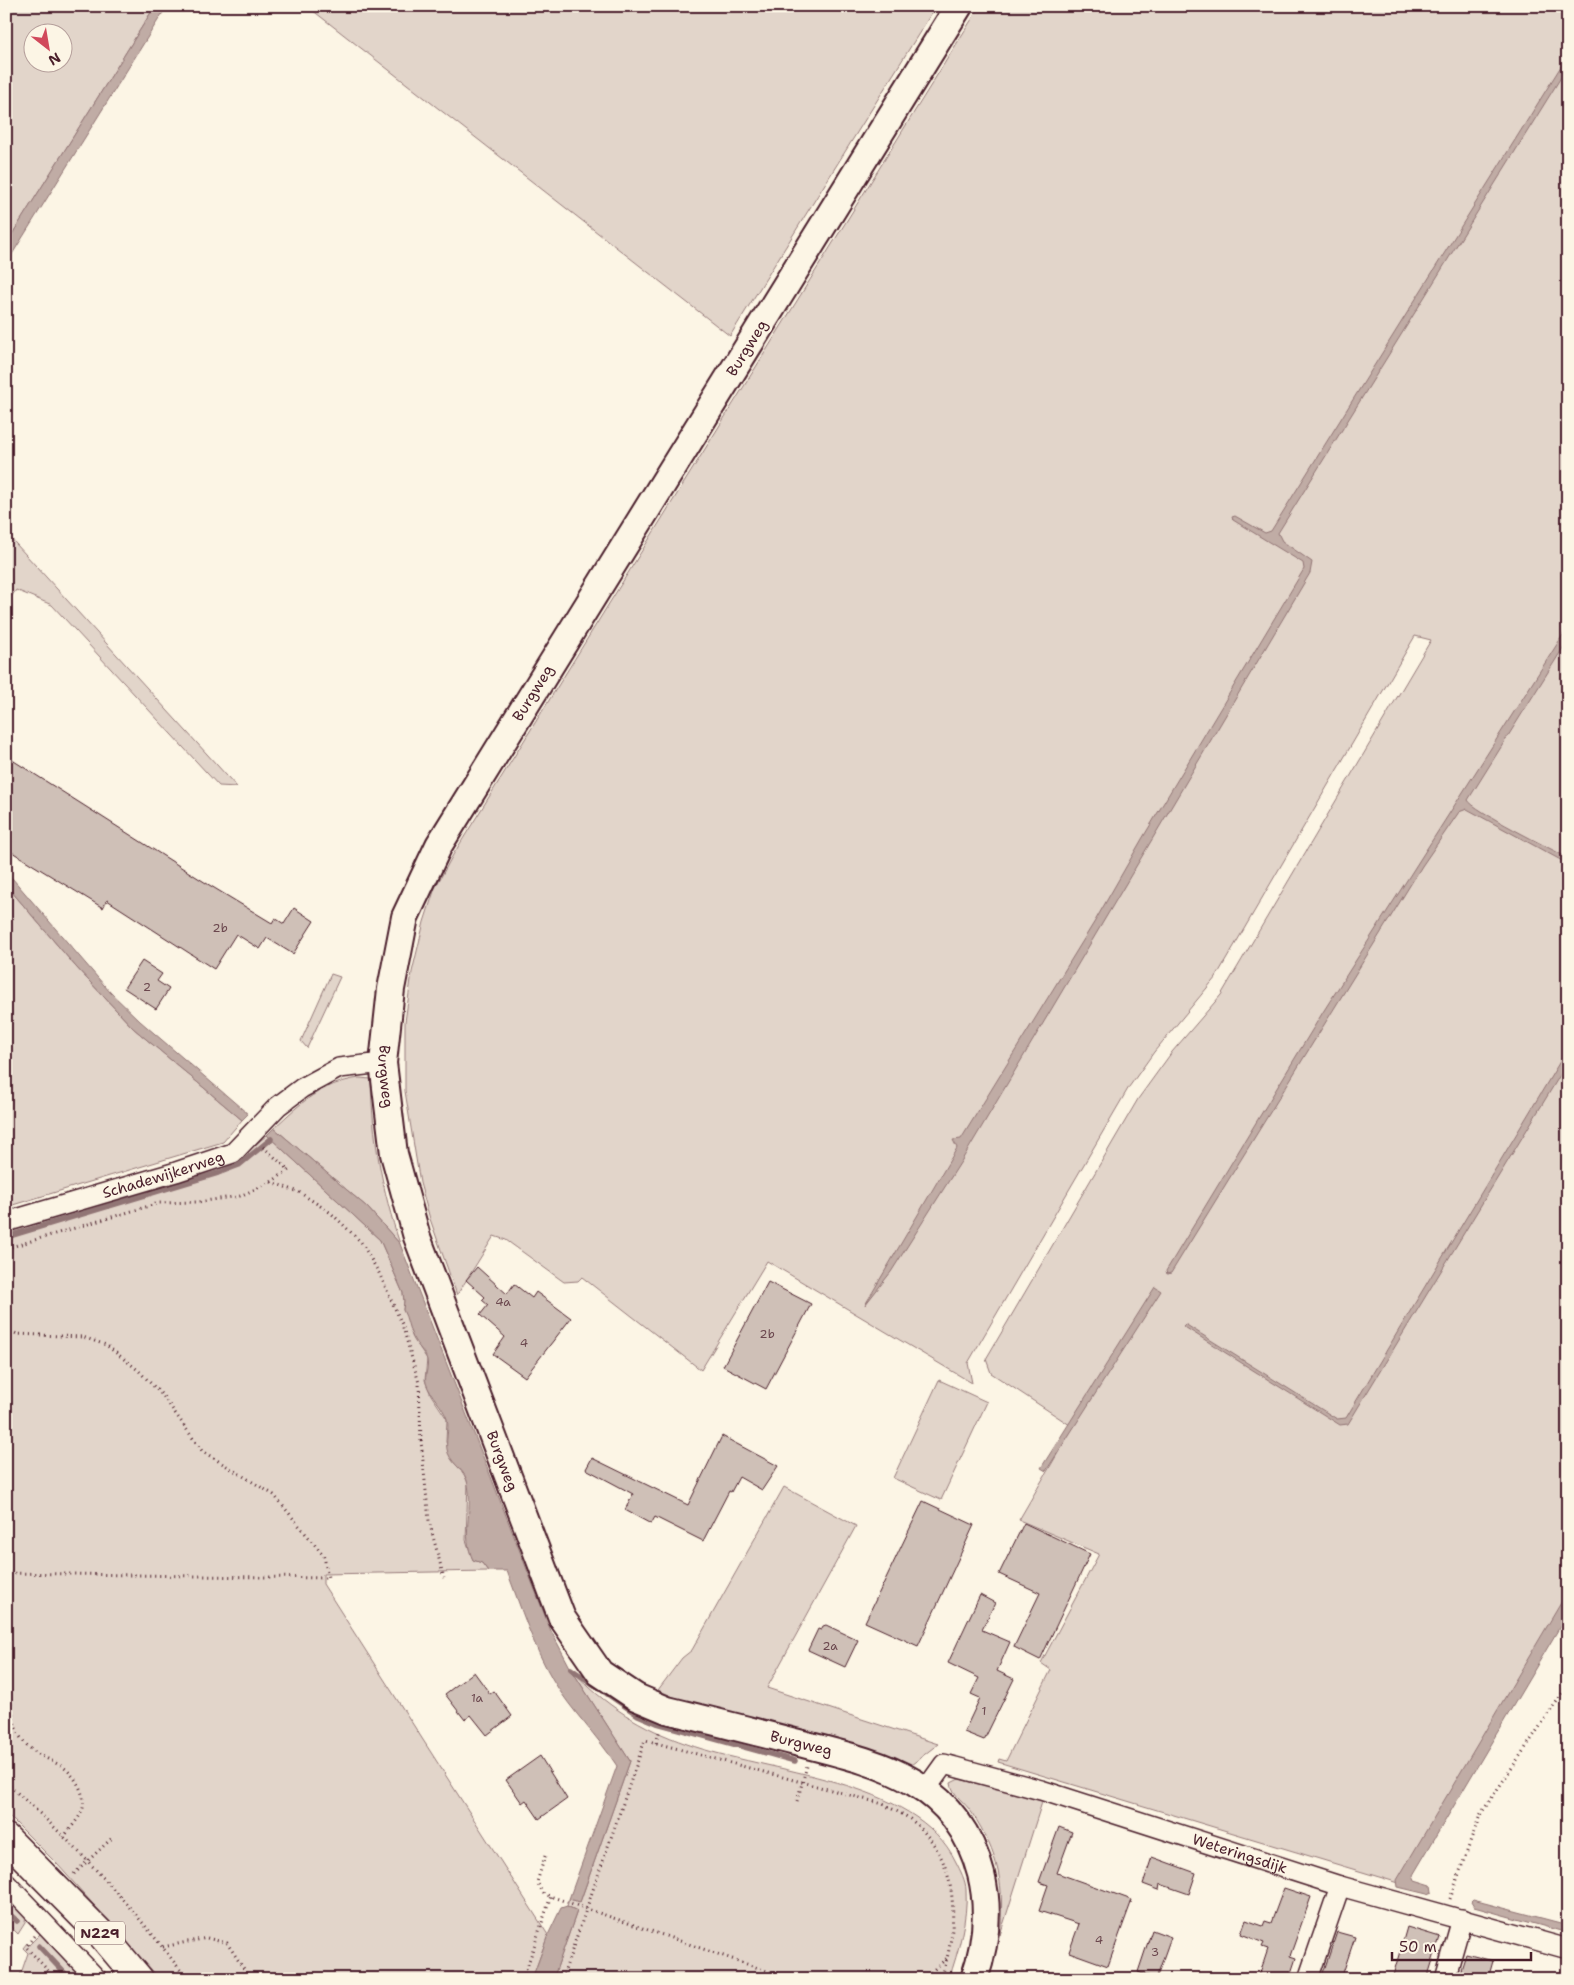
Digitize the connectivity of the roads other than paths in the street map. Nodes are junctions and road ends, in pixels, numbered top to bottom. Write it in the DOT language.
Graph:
graph roads {
  1 [pos="959,6"];
  2 [pos="383,1063"];
  3 [pos="6,1222"];
  4 [pos="926,1789"];
  5 [pos="6,1838"];
  6 [pos="6,1883"];
  7 [pos="1340,1886"];
  8 [pos="1453,1916"];
  9 [pos="1568,1948"];
  10 [pos="97,1979"];
  11 [pos="139,1979"];
  12 [pos="974,1979"];
  13 [pos="1308,1979"];
  14 [pos="1445,1979"];
  1 -- 2 [label="main road, Burgweg"];
  2 -- 3 [label="street, Schadewijkerweg"];
  2 -- 4 [label="main road, Burgweg"];
  4 -- 7 [label="street, Weteringsdijk"];
  4 -- 12 [label="main road, Burgweg"];
  5 -- 11 [label="main road, N229"];
  6 -- 10 [label="street"];
  7 -- 8 [label="street, Weteringsdijk"];
  7 -- 13 [label="street"];
  8 -- 9 [label="street, Weteringsdijk"];
  8 -- 14 [label="street"];
}
